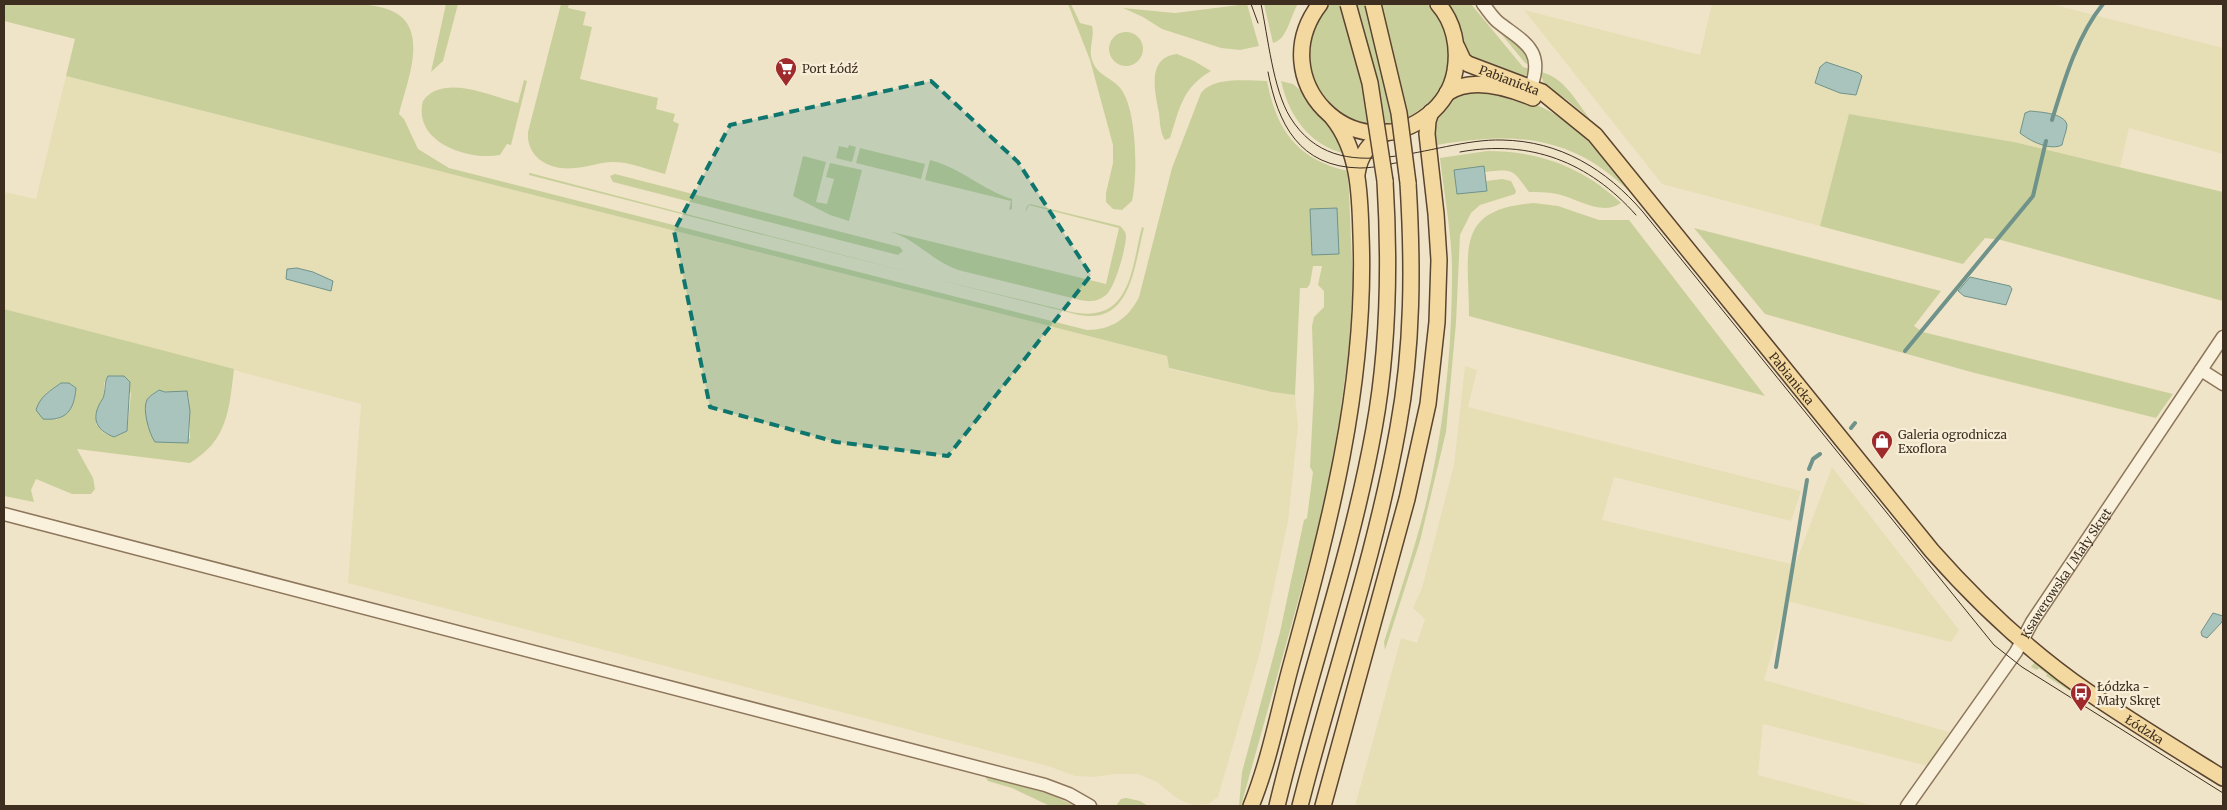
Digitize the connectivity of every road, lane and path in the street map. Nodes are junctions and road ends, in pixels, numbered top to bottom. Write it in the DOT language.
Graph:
graph roads {
  1 [pos="1348,4"];
  2 [pos="1373,4"];
  3 [pos="1438,4"];
  4 [pos="1483,4"];
  5 [pos="1317,6"];
  6 [pos="1457,47"];
  7 [pos="1531,87"];
  8 [pos="1447,93"];
  9 [pos="1567,111"];
  10 [pos="1431,112"];
  11 [pos="1332,117"];
  12 [pos="1388,132"];
  13 [pos="1357,174"];
  14 [pos="2223,337"];
  15 [pos="2201,370"];
  16 [pos="2223,384"];
  17 [pos="4,514"];
  18 [pos="2022,640"];
  19 [pos="2223,778"];
  20 [pos="1090,806"];
  21 [pos="1251,806"];
  22 [pos="1276,806"];
  23 [pos="1300,806"];
  24 [pos="1323,806"];
  25 [pos="1907,806"];
  1 -- 22 [label="main road, bridge"];
  2 -- 23 [label="main road, bridge"];
  3 -- 6 [label="main road"];
  4 -- 7 [label="street"];
  5 -- 11 [label="main road"];
  6 -- 7 [label="main road, Pabianicka"];
  6 -- 8 [label="main road"];
  7 -- 9 [label="main road, Pabianicka"];
  8 -- 9 [label="main road, Pabianicka"];
  8 -- 10 [label="main road"];
  9 -- 18 [label="main road, Pabianicka"];
  10 -- 12 [label="main road"];
  10 -- 24 [label="main road"];
  11 -- 12 [label="main road"];
  11 -- 13 [label="main road"];
  12 -- 13 [label="main road"];
  13 -- 21 [label="main road"];
  14 -- 15 [label="street, Ksawerowska / Mały Skręt"];
  15 -- 16 [label="street"];
  15 -- 18 [label="street, Ksawerowska / Mały Skręt"];
  17 -- 20 [label="street"];
  18 -- 19 [label="main road, Łódzka"];
  18 -- 25 [label="street, Ksawerowska / Mały Skręt"];
}
